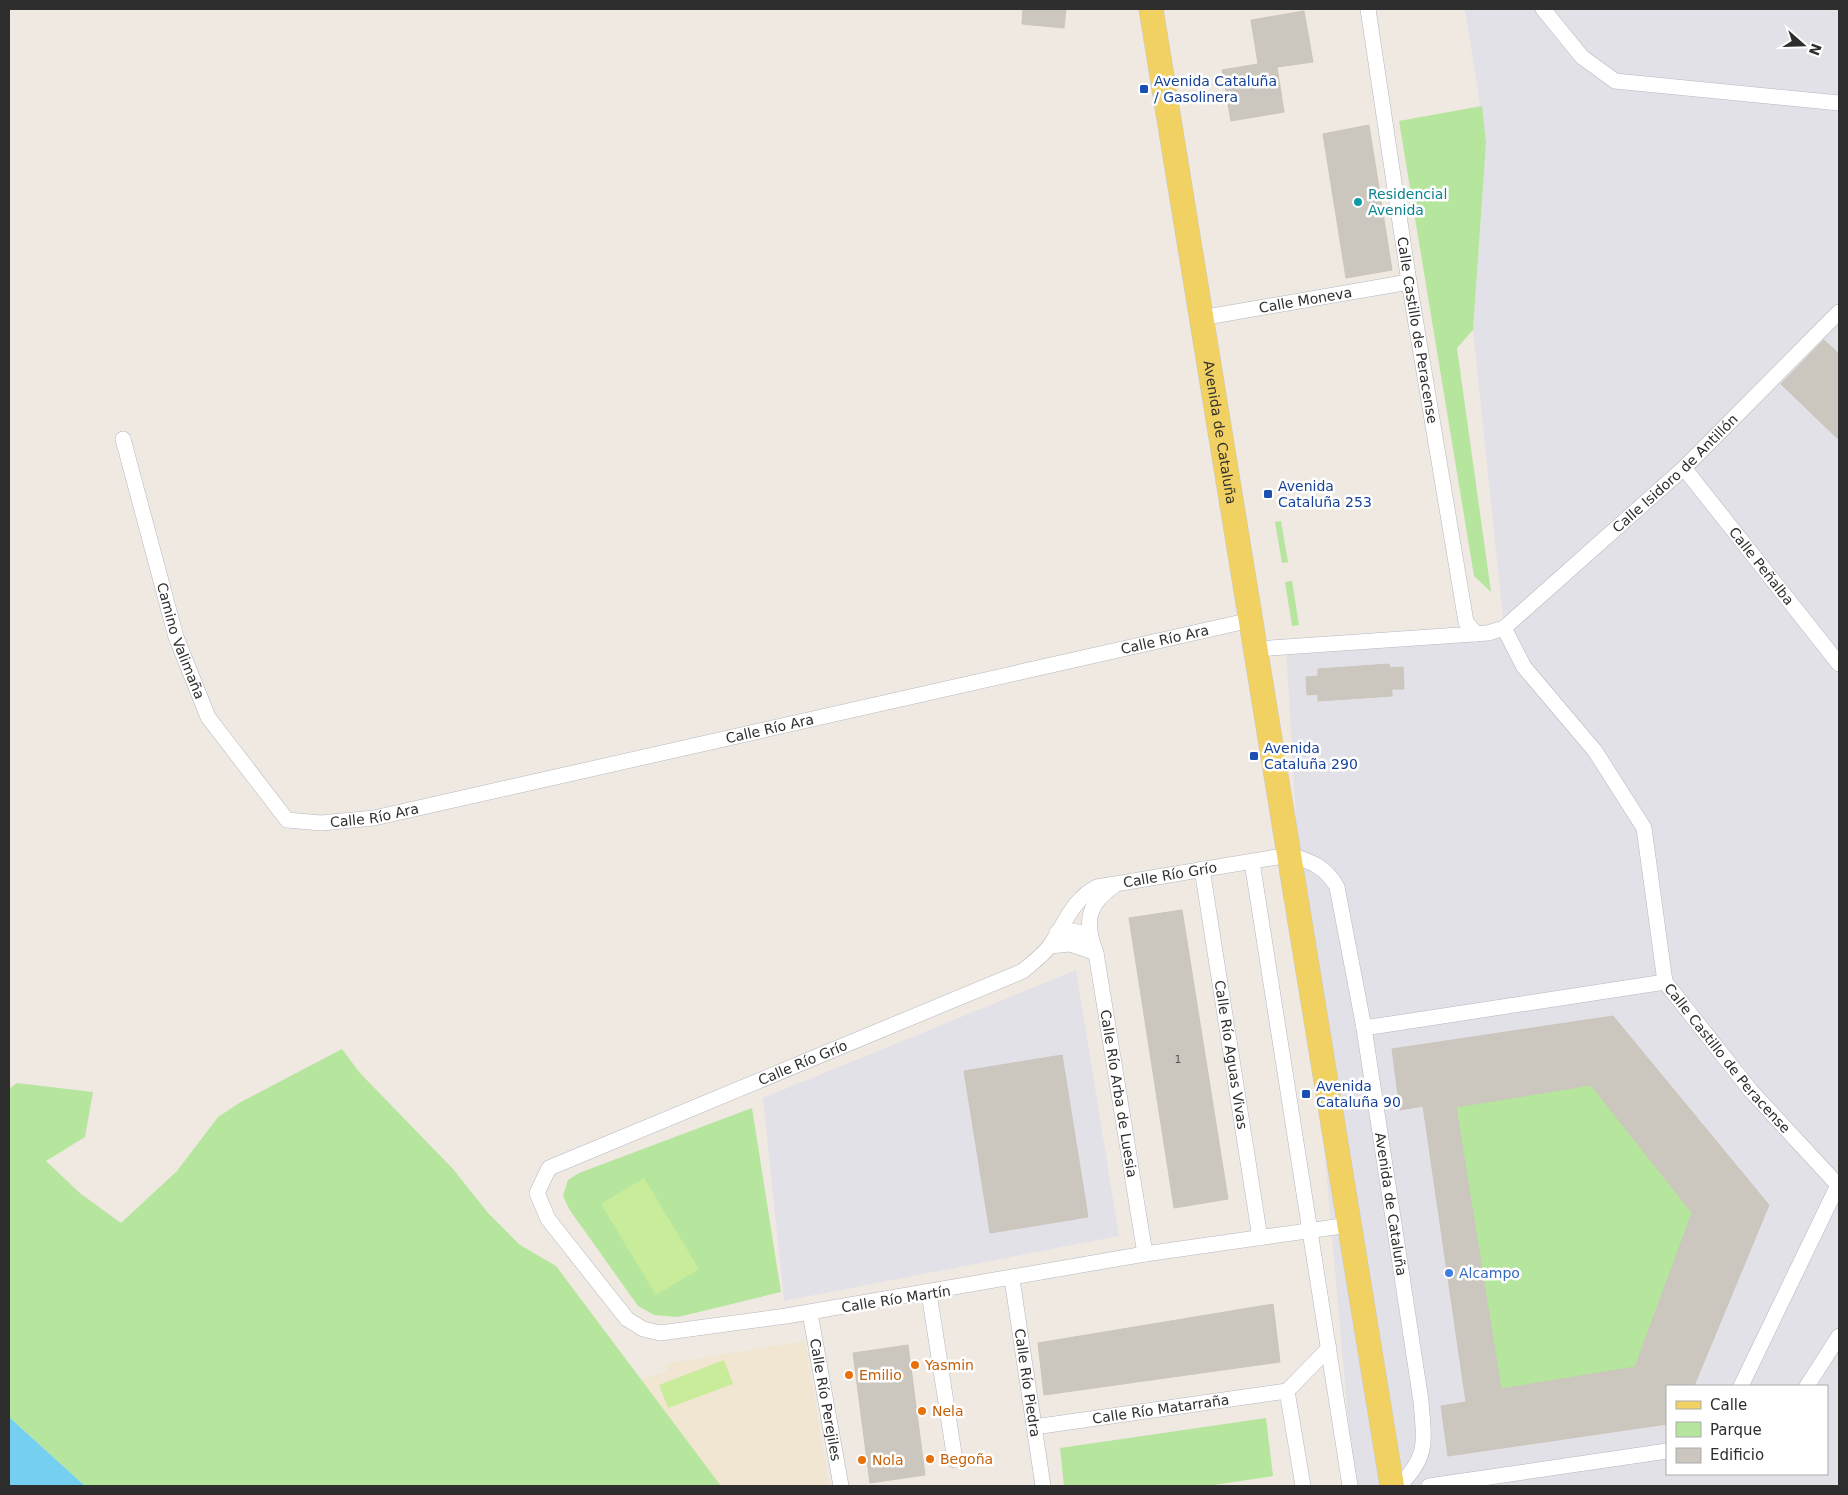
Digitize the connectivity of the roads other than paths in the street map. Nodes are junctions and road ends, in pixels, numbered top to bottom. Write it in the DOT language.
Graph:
graph roads {
  1 [pos="1152,9"];
  2 [pos="1368,9"];
  3 [pos="1543,9"];
  4 [pos="1839,103"];
  5 [pos="1409,282"];
  6 [pos="1201,318"];
  7 [pos="1836,322"];
  8 [pos="123,439"];
  9 [pos="1684,468"];
  10 [pos="1251,620"];
  11 [pos="1504,628"];
  12 [pos="1467,630"];
  13 [pos="1256,649"];
  14 [pos="1839,664"];
  15 [pos="287,820"];
  16 [pos="1289,855"];
  17 [pos="1252,862"];
  18 [pos="1202,870"];
  19 [pos="1116,884"];
  20 [pos="1057,932"];
  21 [pos="1088,934"];
  22 [pos="1050,946"];
  23 [pos="1096,952"];
  24 [pos="1666,982"];
  25 [pos="1364,1028"];
  26 [pos="549,1168"];
  27 [pos="1839,1184"];
  28 [pos="1349,1225"];
  29 [pos="1308,1231"];
  30 [pos="1260,1238"];
  31 [pos="1145,1254"];
  32 [pos="1012,1278"];
  33 [pos="929,1294"];
  34 [pos="810,1313"];
  35 [pos="1839,1336"];
  36 [pos="1329,1348"];
  37 [pos="1741,1385"];
  38 [pos="1808,1385"];
  39 [pos="1287,1391"];
  40 [pos="1034,1427"];
  41 [pos="1666,1452"];
  42 [pos="955,1460"];
  43 [pos="841,1486"];
  44 [pos="1043,1486"];
  45 [pos="1303,1486"];
  46 [pos="1350,1486"];
  47 [pos="1392,1486"];
  48 [pos="1399,1486"];
  49 [pos="1429,1486"];
  1 -- 6 [label="main road, Avenida de Cataluña"];
  2 -- 5 [label="street, Calle Castillo de Peracense"];
  3 -- 4 [label="street"];
  5 -- 6 [label="street, Calle Moneva"];
  5 -- 12 [label="street, Calle Castillo de Peracense"];
  6 -- 10 [label="main road, Avenida de Cataluña"];
  7 -- 9 [label="street, Calle Isidoro de Antillón"];
  8 -- 15 [label="street, Camino Valimaña"];
  9 -- 11 [label="street, Calle Isidoro de Antillón"];
  9 -- 14 [label="street, Calle Peñalba"];
  10 -- 13 [label="main road, Avenida de Cataluña"];
  10 -- 15 [label="street, Calle Río Ara"];
  11 -- 12 [label="street"];
  11 -- 24 [label="street, Calle Castillo de Peracense"];
  12 -- 13 [label="street"];
  13 -- 16 [label="main road, Avenida de Cataluña"];
  16 -- 17 [label="street, Calle Río Grío"];
  16 -- 25 [label="street, Avenida de Cataluña"];
  16 -- 28 [label="main road, Avenida de Cataluña"];
  17 -- 18 [label="street, Calle Río Grío"];
  17 -- 29 [label="street"];
  18 -- 19 [label="street, Calle Río Grío"];
  18 -- 30 [label="street, Calle Río Aguas Vivas"];
  19 -- 20 [label="street, Calle Río Grío"];
  19 -- 21 [label="street"];
  20 -- 21 [label="street"];
  20 -- 22 [label="street, Calle Río Grío"];
  21 -- 23 [label="street, Calle Río Arba de Luesia"];
  22 -- 23 [label="street"];
  22 -- 26 [label="street, Calle Río Grío"];
  23 -- 31 [label="street, Calle Río Arba de Luesia"];
  24 -- 25 [label="street"];
  24 -- 27 [label="street, Calle Castillo de Peracense"];
  25 -- 48 [label="street, Avenida de Cataluña"];
  26 -- 34 [label="street, Calle Río Martín"];
  27 -- 37 [label="street"];
  28 -- 29 [label="street, Calle Río Martín"];
  28 -- 47 [label="main road, Avenida de Cataluña"];
  29 -- 30 [label="street, Calle Río Martín"];
  29 -- 36 [label="street"];
  30 -- 31 [label="street, Calle Río Martín"];
  31 -- 32 [label="street, Calle Río Martín"];
  32 -- 33 [label="street, Calle Río Martín"];
  32 -- 40 [label="street, Calle Río Piedra"];
  33 -- 34 [label="street, Calle Río Martín"];
  33 -- 42 [label="street"];
  34 -- 43 [label="street, Calle Río Perejiles"];
  35 -- 38 [label="street"];
  36 -- 39 [label="street"];
  36 -- 46 [label="street"];
  39 -- 40 [label="street, Calle Río Matarraña"];
  39 -- 45 [label="street"];
  40 -- 44 [label="street, Calle Río Piedra"];
  41 -- 49 [label="street"];
}
